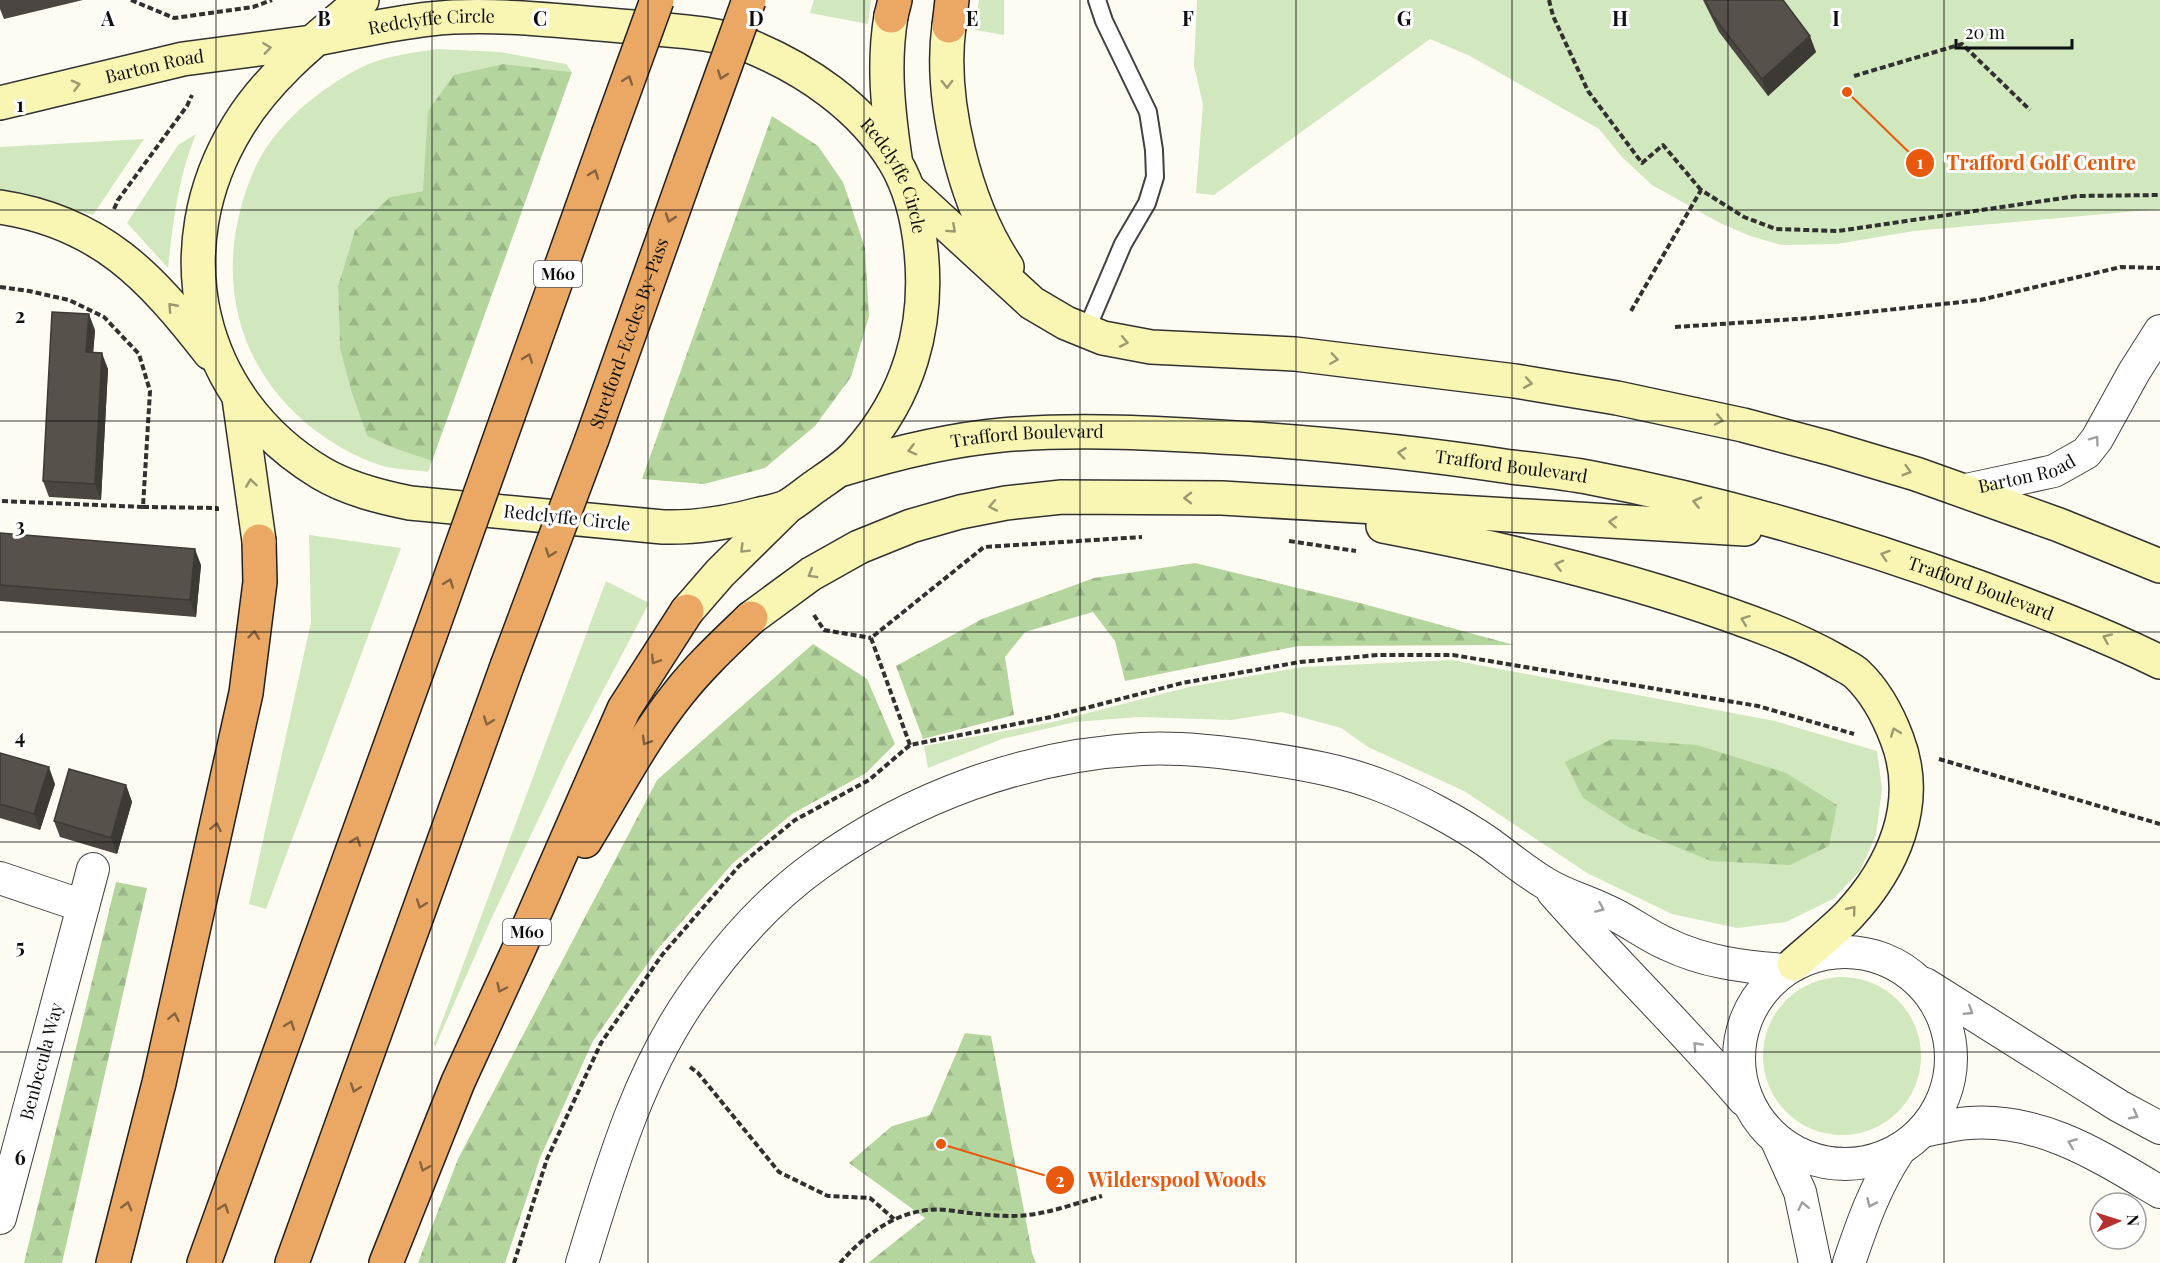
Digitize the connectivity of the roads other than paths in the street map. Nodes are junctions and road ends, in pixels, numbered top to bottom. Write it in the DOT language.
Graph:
graph roads {
  1 [pos="362,0"];
  2 [pos="657,0"];
  3 [pos="749,0"];
  4 [pos="1097,0"];
  5 [pos="893,8"];
  6 [pos="950,13"];
  7 [pos="314,40"];
  8 [pos="0,103"];
  9 [pos="902,177"];
  10 [pos="0,207"];
  11 [pos="1032,303"];
  12 [pos="1086,331"];
  13 [pos="2160,332"];
  14 [pos="222,368"];
  15 [pos="239,398"];
  16 [pos="836,472"];
  17 [pos="1966,490"];
  18 [pos="1222,498"];
  19 [pos="786,507"];
  20 [pos="1818,533"];
  21 [pos="259,541"];
  22 [pos="2160,566"];
  23 [pos="687,611"];
  24 [pos="751,618"];
  25 [pos="2160,662"];
  26 [pos="93,869"];
  27 [pos="0,878"];
  28 [pos="1546,884"];
  29 [pos="83,906"];
  30 [pos="518,951"];
  31 [pos="1789,967"];
  32 [pos="1919,980"];
  33 [pos="1749,1106"];
  34 [pos="2160,1128"];
  35 [pos="1923,1131"];
  36 [pos="1777,1141"];
  37 [pos="1898,1152"];
  38 [pos="2160,1192"];
  39 [pos="0,1218"];
  40 [pos="113,1263"];
  41 [pos="204,1263"];
  42 [pos="292,1263"];
  43 [pos="386,1263"];
  44 [pos="582,1263"];
  45 [pos="1815,1263"];
  46 [pos="1849,1263"];
  1 -- 7 [label="main road"];
  41 -- 2 [label="highway, M60, one-way, bridge"];
  3 -- 42 [label="highway, Stretford-Eccles By-Pass, one-way, bridge"];
  4 -- 12 [label="lane"];
  5 -- 9 [label="main road"];
  6 -- 11 [label="main road, one-way"];
  8 -- 7 [label="main road, Barton Road, one-way"];
  7 -- 9 [label="main road, Redclyffe Circle"];
  7 -- 14 [label="main road, Redclyffe Circle"];
  9 -- 11 [label="main road, one-way"];
  9 -- 16 [label="main road, Redclyffe Circle"];
  14 -- 10 [label="main road, one-way"];
  11 -- 12 [label="main road"];
  12 -- 17 [label="main road, one-way"];
  17 -- 13 [label="street, Barton Road, one-way"];
  14 -- 15 [label="main road, Redclyffe Circle"];
  15 -- 19 [label="main road, Redclyffe Circle"];
  21 -- 15 [label="main road, one-way"];
  16 -- 19 [label="main road, Redclyffe Circle"];
  20 -- 16 [label="main road, Trafford Boulevard, one-way"];
  17 -- 22 [label="main road"];
  20 -- 18 [label="main road, one-way"];
  18 -- 24 [label="main road, one-way"];
  31 -- 18 [label="main road, one-way"];
  19 -- 23 [label="main road, one-way"];
  25 -- 20 [label="main road, Trafford Boulevard, one-way"];
  40 -- 21 [label="highway, one-way"];
  23 -- 30 [label="highway, M60, one-way"];
  24 -- 30 [label="highway, M60, one-way"];
  26 -- 29 [label="street, Benbecula Way"];
  27 -- 29 [label="street"];
  28 -- 31 [label="street, one-way"];
  33 -- 28 [label="street, one-way"];
  28 -- 44 [label="street"];
  29 -- 39 [label="street, Benbecula Way"];
  30 -- 43 [label="highway, M60, one-way"];
  31 -- 32 [label="street"];
  31 -- 33 [label="street"];
  32 -- 34 [label="street, one-way"];
  32 -- 35 [label="street"];
  33 -- 36 [label="street"];
  35 -- 37 [label="street"];
  38 -- 35 [label="street, one-way"];
  36 -- 37 [label="street"];
  45 -- 36 [label="street, one-way"];
  37 -- 46 [label="street, one-way"];
}
